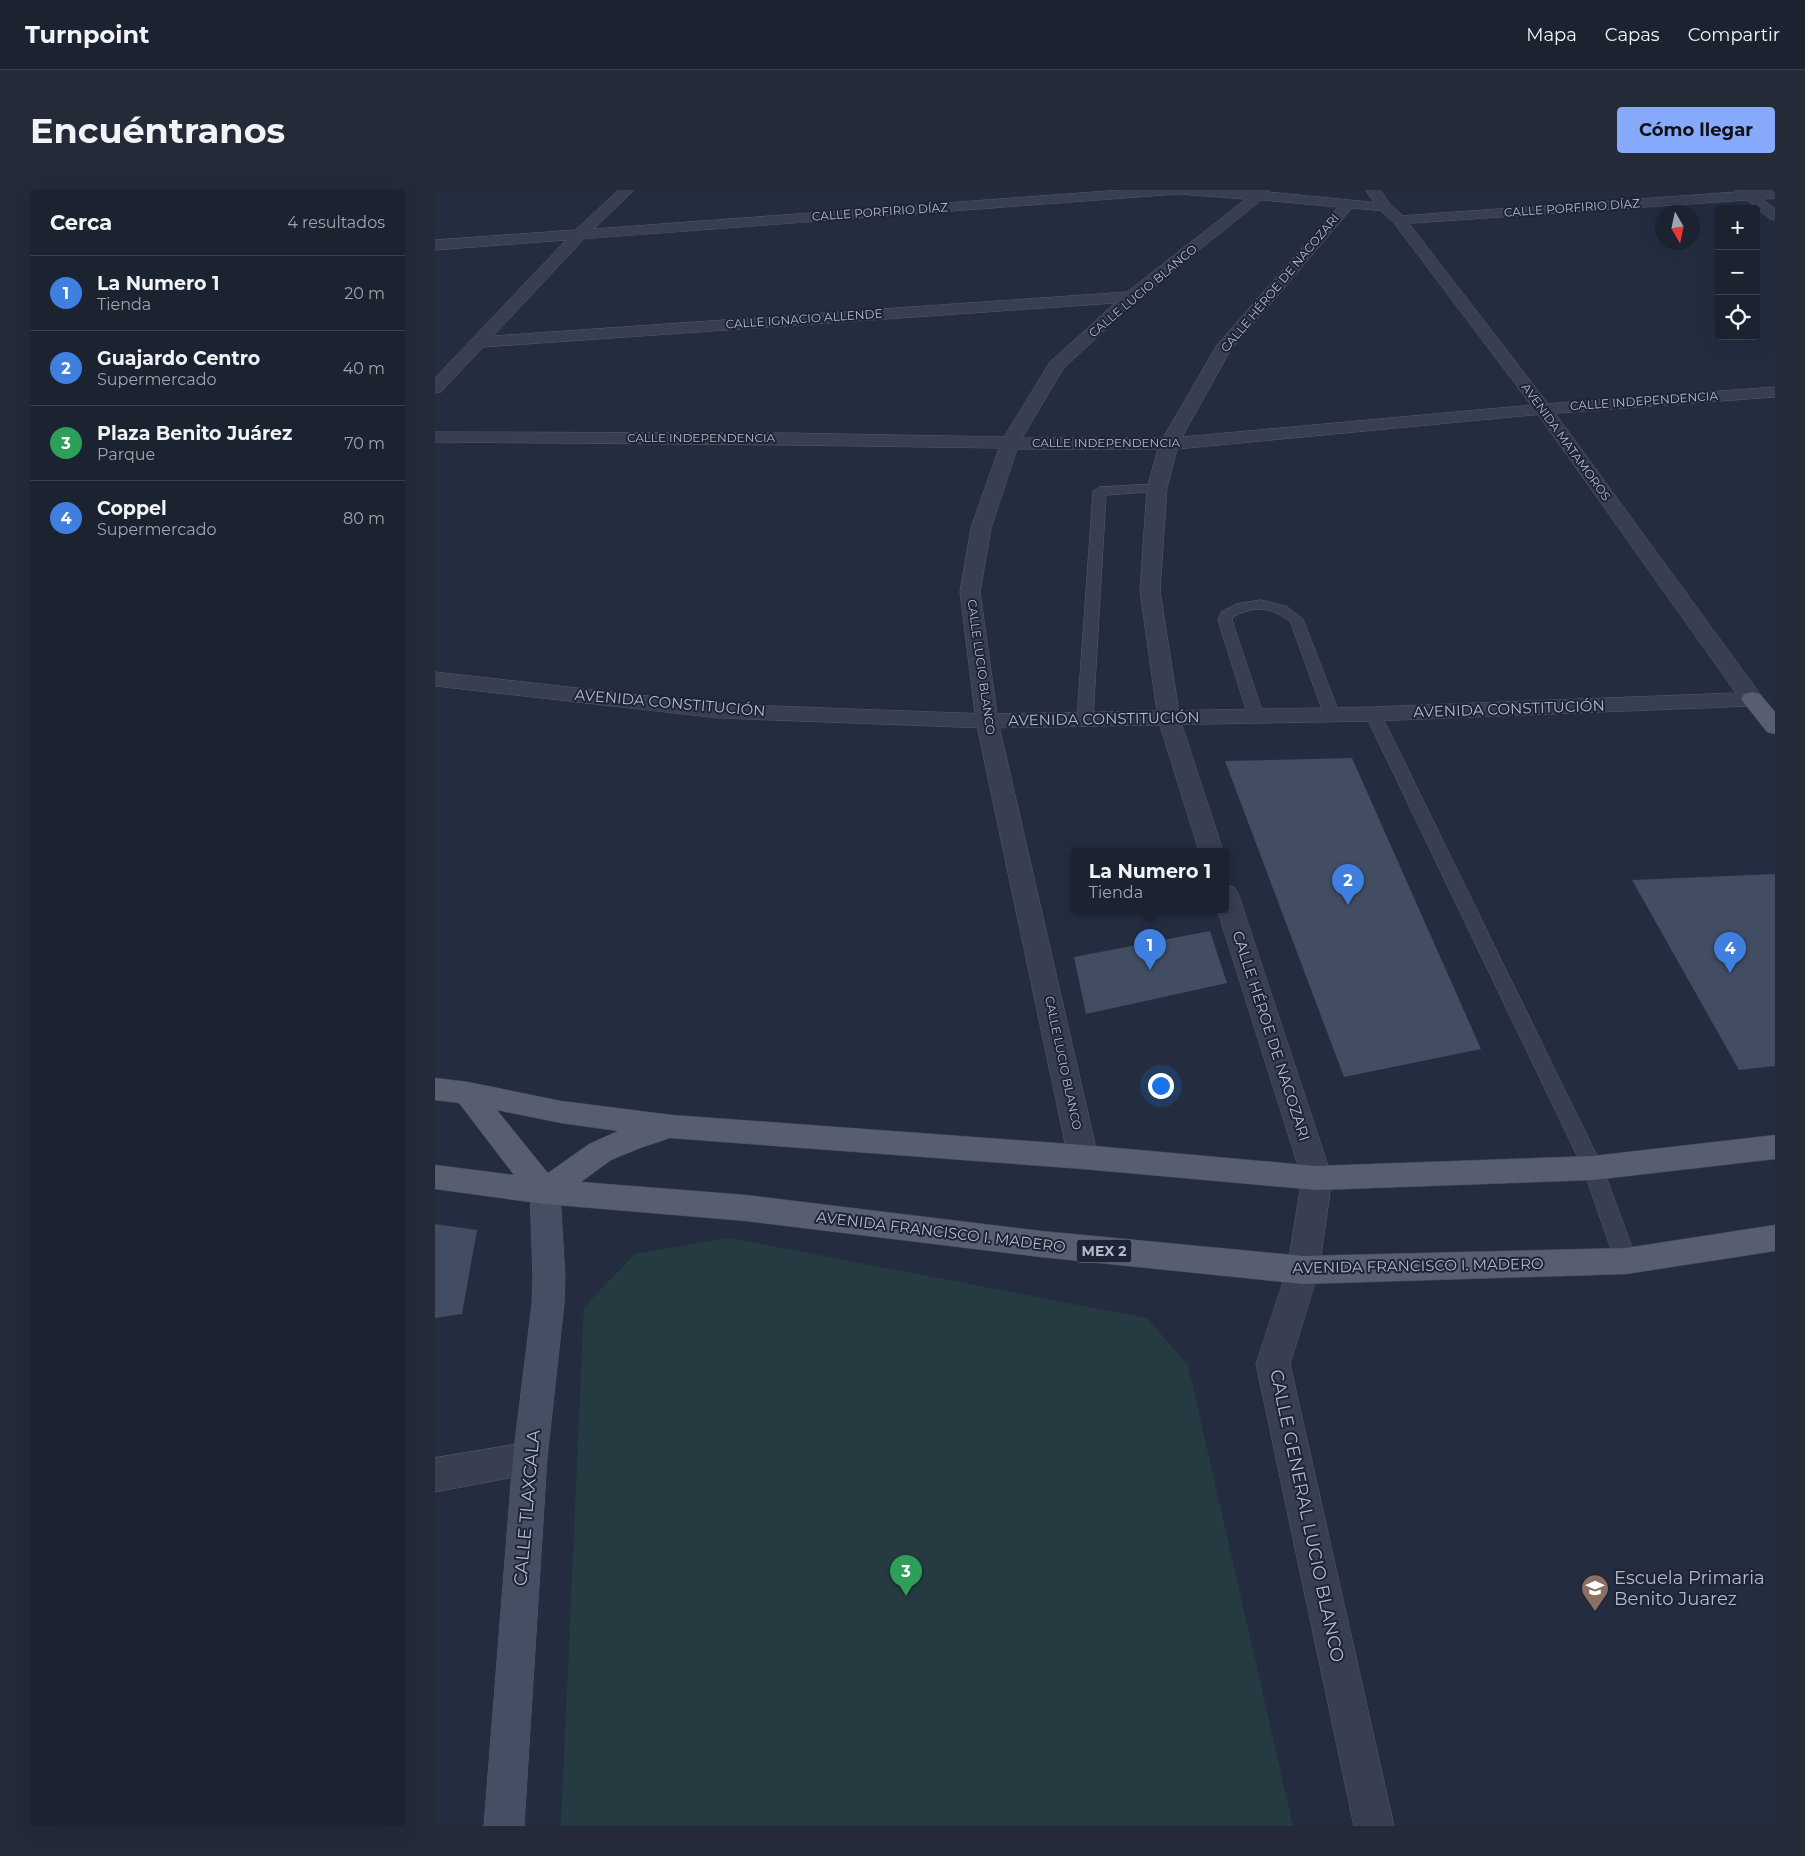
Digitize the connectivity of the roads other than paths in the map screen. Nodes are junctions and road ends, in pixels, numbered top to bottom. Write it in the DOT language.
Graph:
graph roads {
  1 [pos="627,190"];
  2 [pos="1176,190"];
  3 [pos="1180,190"];
  4 [pos="1373,190"];
  5 [pos="1260,192"];
  6 [pos="1746,193"];
  7 [pos="1775,194"];
  8 [pos="1347,205"];
  9 [pos="1385,207"];
  10 [pos="1775,216"];
  11 [pos="1399,220"];
  12 [pos="580,234"];
  13 [pos="435,245"];
  14 [pos="1131,297"];
  15 [pos="478,342"];
  16 [pos="435,388"];
  17 [pos="1775,392"];
  18 [pos="1543,409"];
  19 [pos="435,437"];
  20 [pos="1010,443"];
  21 [pos="1169,444"];
  22 [pos="1157,488"];
  23 [pos="435,678"];
  24 [pos="1775,696"];
  25 [pos="1752,699"];
  26 [pos="1332,714"];
  27 [pos="1373,714"];
  28 [pos="1255,716"];
  29 [pos="1085,719"];
  30 [pos="1169,719"];
  31 [pos="987,721"];
  32 [pos="1775,727"];
  33 [pos="1210,848"];
  34 [pos="1229,905"];
  35 [pos="435,1089"];
  36 [pos="468,1093"];
  37 [pos="671,1127"];
  38 [pos="1775,1147"];
  39 [pos="1083,1157"];
  40 [pos="1593,1168"];
  41 [pos="435,1177"];
  42 [pos="1317,1178"];
  43 [pos="545,1191"];
  44 [pos="1775,1238"];
  45 [pos="1626,1261"];
  46 [pos="1303,1270"];
  47 [pos="530,1458"];
  48 [pos="435,1475"];
  49 [pos="504,1826"];
  50 [pos="1374,1826"];
  1 -- 12 [label="street"];
  2 -- 3 [label="street"];
  3 -- 5 [label="street"];
  3 -- 12 [label="street, CALLE PORFIRIO DÍAZ"];
  4 -- 9 [label="street, AVENIDA MATAMOROS"];
  5 -- 8 [label="street"];
  5 -- 14 [label="street, CALLE LUCIO BLANCO"];
  6 -- 7 [label="street, CALLE PORFIRIO DÍAZ"];
  6 -- 10 [label="street"];
  6 -- 11 [label="street, CALLE PORFIRIO DÍAZ"];
  8 -- 9 [label="street"];
  8 -- 21 [label="street, CALLE HÉROE DE NACOZARI"];
  9 -- 11 [label="street, AVENIDA MATAMOROS"];
  11 -- 18 [label="street, AVENIDA MATAMOROS"];
  12 -- 13 [label="street, CALLE PORFIRIO DÍAZ"];
  12 -- 15 [label="street"];
  14 -- 15 [label="street, CALLE IGNACIO ALLENDE"];
  14 -- 20 [label="street, CALLE LUCIO BLANCO"];
  15 -- 16 [label="street"];
  17 -- 18 [label="street, CALLE INDEPENDENCIA"];
  18 -- 21 [label="street, CALLE INDEPENDENCIA"];
  18 -- 25 [label="street, AVENIDA MATAMOROS"];
  19 -- 20 [label="street, CALLE INDEPENDENCIA"];
  20 -- 21 [label="street, CALLE INDEPENDENCIA"];
  20 -- 31 [label="street, CALLE LUCIO BLANCO"];
  21 -- 22 [label="street, CALLE HÉROE DE NACOZARI"];
  22 -- 29 [label="lane"];
  22 -- 30 [label="street, CALLE HÉROE DE NACOZARI"];
  23 -- 31 [label="street, AVENIDA CONSTITUCIÓN"];
  24 -- 25 [label="main road, AVENIDA CONSTITUCIÓN"];
  25 -- 27 [label="street, AVENIDA CONSTITUCIÓN"];
  25 -- 32 [label="main road"];
  26 -- 27 [label="street, AVENIDA CONSTITUCIÓN"];
  26 -- 28 [label="street, AVENIDA CONSTITUCIÓN"];
  26 -- 28 [label="lane"];
  27 -- 40 [label="lane"];
  28 -- 30 [label="street, AVENIDA CONSTITUCIÓN"];
  29 -- 30 [label="street, AVENIDA CONSTITUCIÓN"];
  29 -- 31 [label="street, AVENIDA CONSTITUCIÓN"];
  30 -- 33 [label="street, CALLE HÉROE DE NACOZARI"];
  31 -- 39 [label="street, CALLE LUCIO BLANCO"];
  34 -- 42 [label="street, CALLE HÉROE DE NACOZARI"];
  35 -- 36 [label="main road"];
  36 -- 37 [label="main road"];
  36 -- 43 [label="main road"];
  37 -- 39 [label="main road"];
  37 -- 43 [label="main road"];
  38 -- 40 [label="main road"];
  39 -- 42 [label="main road"];
  40 -- 42 [label="main road"];
  40 -- 45 [label="lane"];
  41 -- 43 [label="main road, AVENIDA FRANCISCO I. MADERO / MEX 2"];
  42 -- 46 [label="street, CALLE GENERAL LUCIO BLANCO"];
  43 -- 46 [label="main road, AVENIDA FRANCISCO I. MADERO / MEX 2"];
  43 -- 47 [label="main road, CALLE TLAXCALA"];
  44 -- 45 [label="main road, AVENIDA FRANCISCO I. MADERO / MEX 2"];
  45 -- 46 [label="main road, AVENIDA FRANCISCO I. MADERO / MEX 2"];
  46 -- 50 [label="street, CALLE GENERAL LUCIO BLANCO"];
  47 -- 48 [label="street"];
  47 -- 49 [label="main road, CALLE TLAXCALA"];
}
